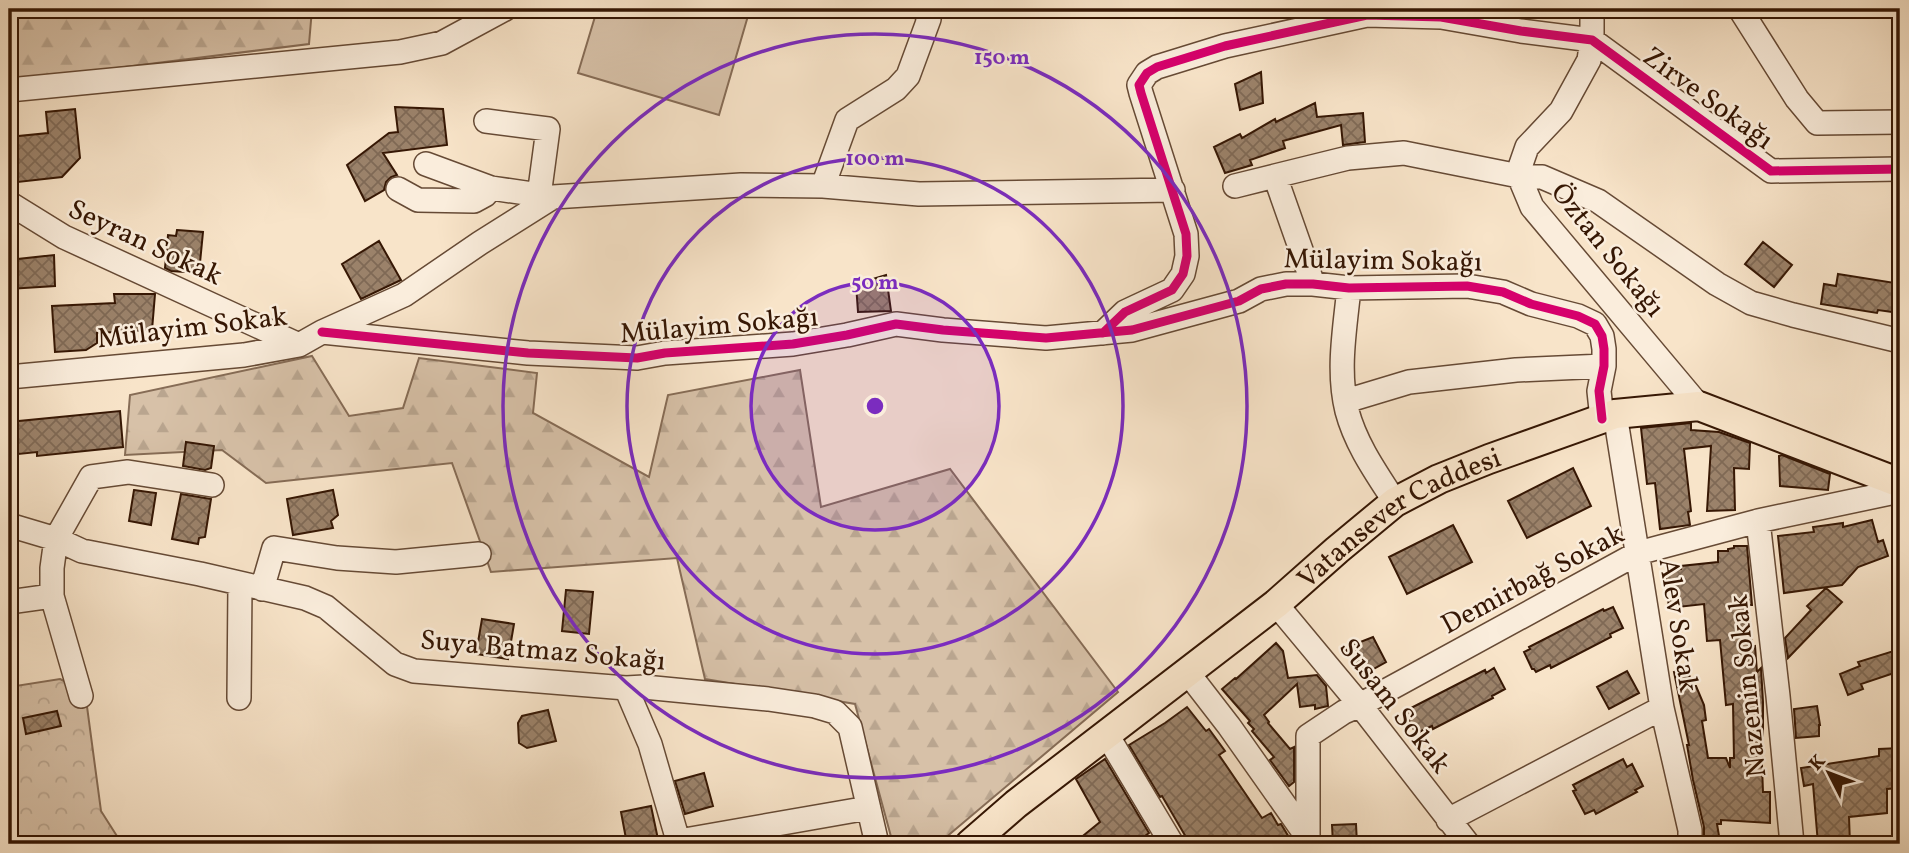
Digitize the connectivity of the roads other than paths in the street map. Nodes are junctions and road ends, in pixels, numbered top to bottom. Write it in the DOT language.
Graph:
graph roads {
  1 [pos="505,9"];
  2 [pos="924,9"];
  3 [pos="1590,9"];
  4 [pos="1740,9"];
  5 [pos="1592,40"];
  6 [pos="9,90"];
  7 [pos="485,121"];
  8 [pos="1900,122"];
  9 [pos="426,164"];
  10 [pos="1900,169"];
  11 [pos="1275,176"];
  12 [pos="1519,176"];
  13 [pos="822,186"];
  14 [pos="1235,186"];
  15 [pos="491,188"];
  16 [pos="398,189"];
  17 [pos="1173,190"];
  18 [pos="546,197"];
  19 [pos="9,203"];
  20 [pos="1313,284"];
  21 [pos="1349,288"];
  22 [pos="322,332"];
  23 [pos="1103,333"];
  24 [pos="1900,341"];
  25 [pos="299,345"];
  26 [pos="1604,366"];
  27 [pos="9,377"];
  28 [pos="1346,401"];
  29 [pos="1699,406"];
  30 [pos="1609,416"];
  31 [pos="1900,483"];
  32 [pos="212,485"];
  33 [pos="1900,491"];
  34 [pos="1395,502"];
  35 [pos="1758,522"];
  36 [pos="9,525"];
  37 [pos="55,539"];
  38 [pos="1638,553"];
  39 [pos="479,554"];
  40 [pos="251,586"];
  41 [pos="52,596"];
  42 [pos="9,602"];
  43 [pos="1276,604"];
  44 [pos="1188,673"];
  45 [pos="626,688"];
  46 [pos="81,696"];
  47 [pos="239,698"];
  48 [pos="1360,705"];
  49 [pos="1662,708"];
  50 [pos="1107,735"];
  51 [pos="868,808"];
  52 [pos="1448,820"];
  53 [pos="1308,841"];
  54 [pos="679,842"];
  55 [pos="877,844"];
  56 [pos="970,844"];
  57 [pos="1172,844"];
  58 [pos="1468,844"];
  59 [pos="1690,844"];
  60 [pos="1792,844"];
  1 -- 6 [label="street"];
  2 -- 13 [label="street"];
  3 -- 5 [label="street, Öztan Sokağı"];
  4 -- 8 [label="street"];
  5 -- 10 [label="street, Zirve Sokağı"];
  5 -- 12 [label="street, Öztan Sokağı"];
  5 -- 17 [label="street, Zirve Sokağı"];
  7 -- 18 [label="street"];
  9 -- 15 [label="street"];
  11 -- 12 [label="street"];
  11 -- 14 [label="street"];
  11 -- 20 [label="street"];
  12 -- 24 [label="street"];
  12 -- 29 [label="street, Öztan Sokağı"];
  13 -- 17 [label="street"];
  13 -- 18 [label="street"];
  15 -- 16 [label="street"];
  15 -- 18 [label="street"];
  17 -- 23 [label="street, Zirve Sokağı"];
  18 -- 22 [label="street, Mülayim Sokak"];
  19 -- 25 [label="street, Seyran Sokak"];
  20 -- 21 [label="street, Mülayim Sokağı"];
  20 -- 23 [label="street, Mülayim Sokağı"];
  21 -- 26 [label="street, Mülayim Sokağı"];
  21 -- 28 [label="street"];
  22 -- 23 [label="street, Mülayim Sokağı"];
  22 -- 25 [label="street, Mülayim Sokak"];
  25 -- 27 [label="street, Mülayim Sokak"];
  26 -- 28 [label="street"];
  26 -- 30 [label="street, Mülayim Sokağı"];
  28 -- 34 [label="street"];
  29 -- 30 [label="main road, Vatansever Caddesi"];
  29 -- 31 [label="main road, Vatansever Caddesi"];
  30 -- 34 [label="main road, Vatansever Caddesi"];
  30 -- 38 [label="street, Alev Sokak"];
  32 -- 37 [label="street"];
  33 -- 35 [label="street, Demirbağ Sokak"];
  34 -- 43 [label="main road, Vatansever Caddesi"];
  35 -- 38 [label="street, Demirbağ Sokak"];
  35 -- 60 [label="street, Nazenin Sokak"];
  36 -- 37 [label="street, Suya Batmaz Sokağı"];
  37 -- 40 [label="street, Suya Batmaz Sokağı"];
  37 -- 41 [label="street"];
  38 -- 48 [label="street, Demirbağ Sokak"];
  38 -- 49 [label="street, Alev Sokak"];
  39 -- 40 [label="street"];
  40 -- 45 [label="street, Suya Batmaz Sokağı"];
  40 -- 47 [label="street"];
  41 -- 42 [label="street"];
  41 -- 46 [label="street"];
  43 -- 44 [label="main road, Vatansever Caddesi"];
  43 -- 48 [label="street, Susam Sokak"];
  44 -- 50 [label="main road, Vatansever Caddesi"];
  44 -- 53 [label="street"];
  45 -- 51 [label="street, Suya Batmaz Sokağı"];
  45 -- 54 [label="street"];
  48 -- 52 [label="street, Susam Sokak"];
  48 -- 53 [label="street, Demirbağ Sokak"];
  49 -- 52 [label="street"];
  49 -- 59 [label="street, Alev Sokak"];
  50 -- 56 [label="main road, Vatansever Caddesi"];
  50 -- 57 [label="street"];
  51 -- 54 [label="street"];
  51 -- 55 [label="street, Suya Batmaz Sokağı"];
  52 -- 58 [label="street, Susam Sokak"];
}
